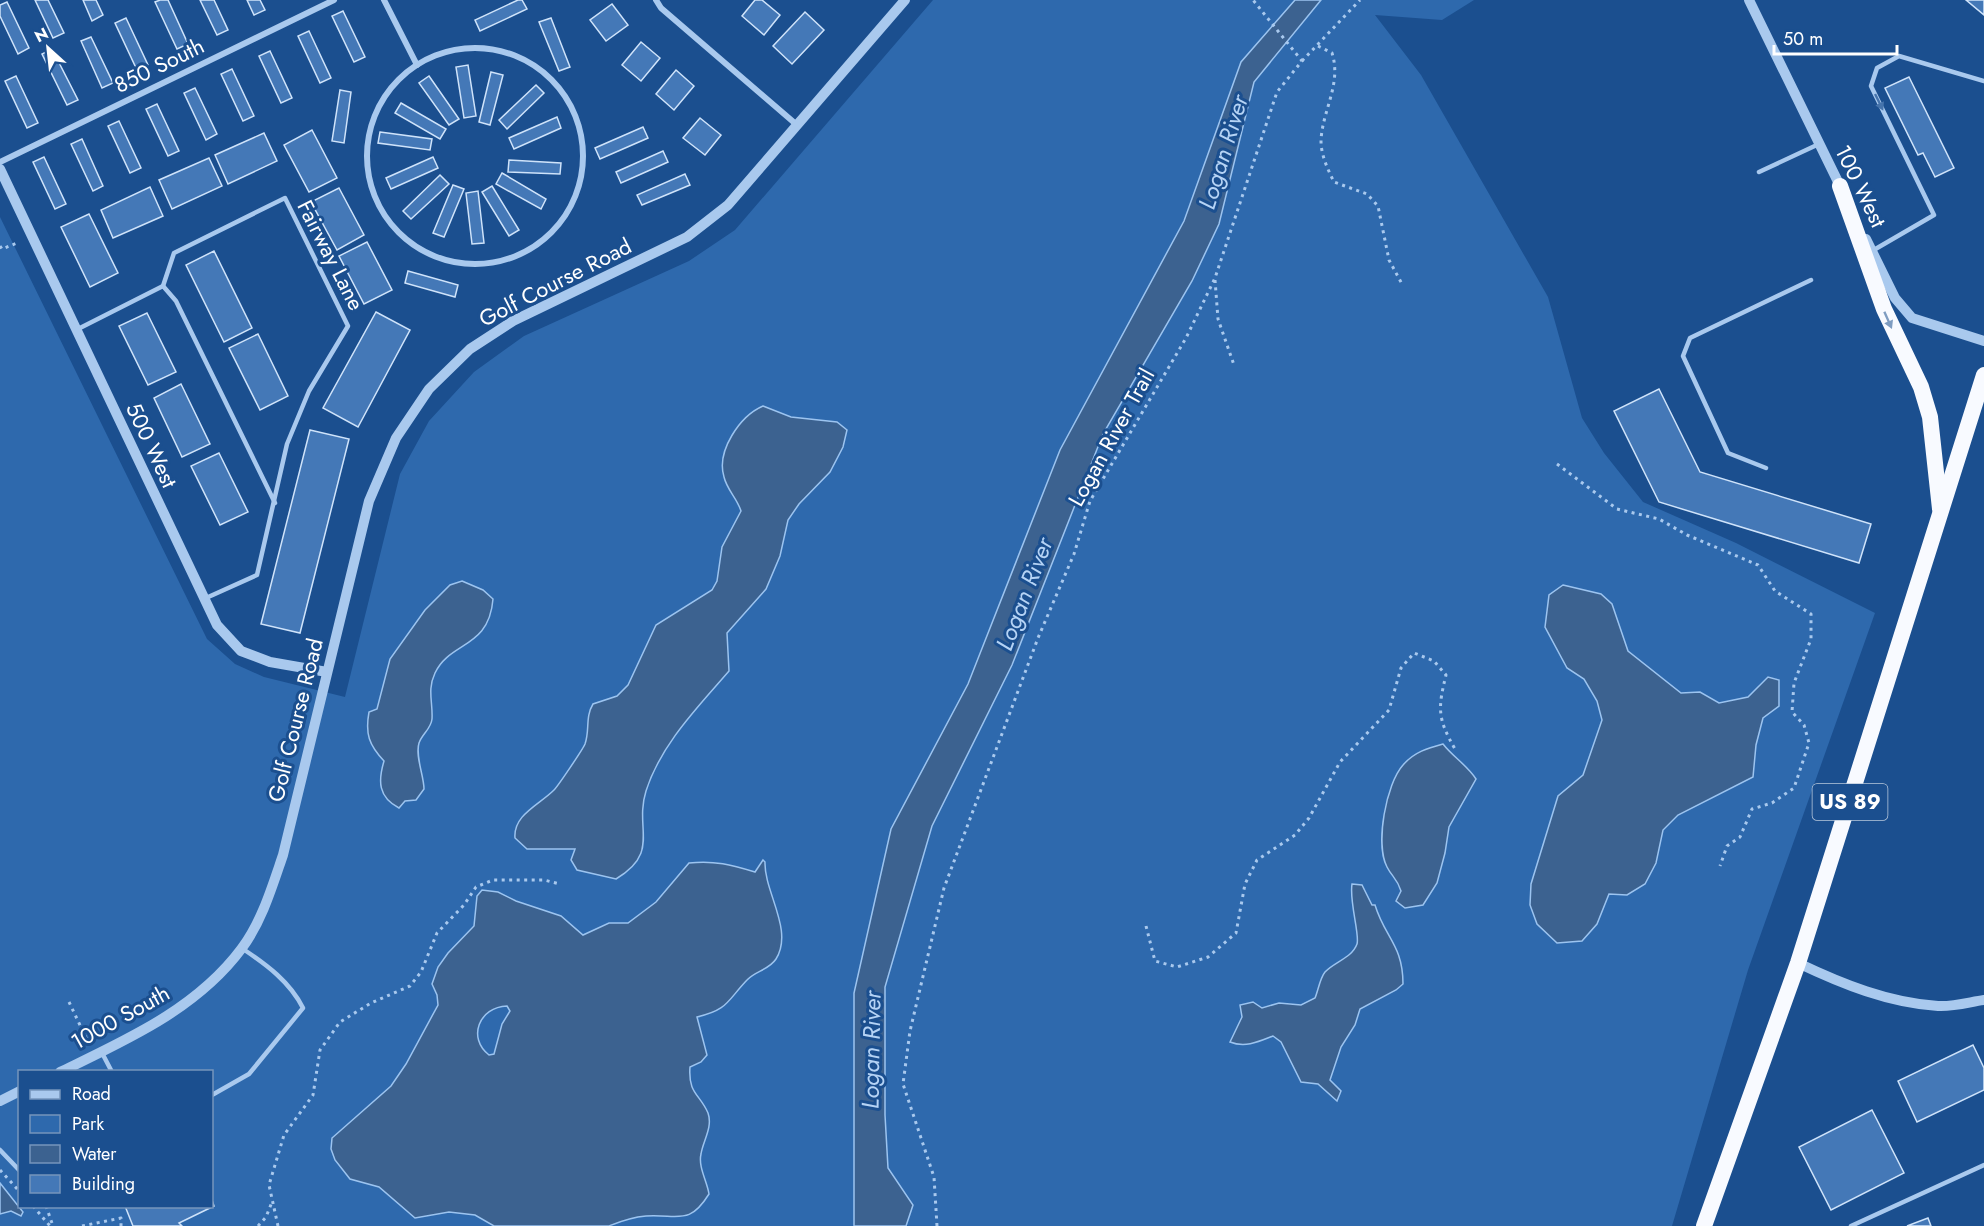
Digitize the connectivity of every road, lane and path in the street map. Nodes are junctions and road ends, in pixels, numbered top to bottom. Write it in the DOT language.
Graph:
graph roads {
  1 [pos="334,0"];
  2 [pos="384,0"];
  3 [pos="656,0"];
  4 [pos="905,0"];
  5 [pos="1253,0"];
  6 [pos="1360,0"];
  7 [pos="1749,0"];
  8 [pos="1318,46"];
  9 [pos="1302,61"];
  10 [pos="417,65"];
  11 [pos="1984,81"];
  12 [pos="797,125"];
  13 [pos="1819,144"];
  14 [pos="0,162"];
  15 [pos="0,169"];
  16 [pos="1759,172"];
  17 [pos="1839,186"];
  18 [pos="17,243"];
  19 [pos="0,246"];
  20 [pos="1872,251"];
  21 [pos="1215,278"];
  22 [pos="1811,280"];
  23 [pos="1402,284"];
  24 [pos="163,286"];
  25 [pos="76,330"];
  26 [pos="1984,341"];
  27 [pos="1234,365"];
  28 [pos="1984,375"];
  29 [pos="1557,464"];
  30 [pos="1766,468"];
  31 [pos="275,503"];
  32 [pos="1941,516"];
  33 [pos="204,599"];
  34 [pos="327,672"];
  35 [pos="1455,749"];
  36 [pos="1720,866"];
  37 [pos="560,884"];
  38 [pos="1146,926"];
  39 [pos="242,948"];
  40 [pos="1798,963"];
  41 [pos="199,994"];
  42 [pos="1984,1000"];
  43 [pos="69,1002"];
  44 [pos="97,1054"];
  45 [pos="62,1070"];
  46 [pos="111,1070"];
  47 [pos="18,1092"];
  48 [pos="213,1094"];
  49 [pos="0,1101"];
  50 [pos="0,1150"];
  51 [pos="1984,1165"];
  52 [pos="18,1169"];
  53 [pos="0,1170"];
  54 [pos="18,1190"];
  55 [pos="272,1201"];
  56 [pos="35,1208"];
  57 [pos="47,1208"];
  58 [pos="52,1226"];
  59 [pos="82,1226"];
  60 [pos="122,1226"];
  61 [pos="258,1226"];
  62 [pos="278,1226"];
  63 [pos="937,1226"];
  64 [pos="1704,1226"];
  65 [pos="1851,1226"];
  1 -- 14 [label="street, 850 South"];
  2 -- 10 [label="street"];
  3 -- 12 [label="street"];
  4 -- 12 [label="street, Golf Course Road"];
  5 -- 9 [label="path"];
  6 -- 8 [label="path, Logan River Trail"];
  7 -- 13 [label="street, 100 West"];
  8 -- 9 [label="path, Logan River Trail"];
  8 -- 23 [label="path"];
  9 -- 21 [label="path, Logan River Trail"];
  10 -- 10 [label="street"];
  11 -- 20 [label="lane, one-way"];
  12 -- 34 [label="street, Golf Course Road"];
  13 -- 16 [label="lane"];
  13 -- 17 [label="street, 100 West"];
  15 -- 25 [label="street, 500 West"];
  17 -- 20 [label="street, 100 West"];
  17 -- 32 [label="highway, one-way"];
  18 -- 19 [label="path"];
  20 -- 26 [label="street, 100 West"];
  21 -- 27 [label="path"];
  21 -- 63 [label="path, Logan River Trail"];
  22 -- 30 [label="lane"];
  24 -- 25 [label="lane"];
  24 -- 31 [label="lane"];
  24 -- 31 [label="lane, Fairway Lane"];
  25 -- 33 [label="street, 500 West"];
  28 -- 32 [label="highway, US 89"];
  29 -- 36 [label="path"];
  31 -- 33 [label="lane, Fairway Lane"];
  32 -- 40 [label="highway, US 89"];
  33 -- 34 [label="street, 500 West"];
  34 -- 39 [label="street, Golf Course Road"];
  35 -- 38 [label="path"];
  37 -- 55 [label="path"];
  39 -- 41 [label="street, Golf Course Road"];
  39 -- 48 [label="lane"];
  40 -- 42 [label="street"];
  40 -- 64 [label="highway, US 89"];
  41 -- 44 [label="street, 1000 South"];
  43 -- 44 [label="path"];
  44 -- 45 [label="street, 1000 South"];
  44 -- 46 [label="lane"];
  47 -- 49 [label="street"];
  50 -- 52 [label="lane"];
  51 -- 65 [label="lane"];
  53 -- 54 [label="path"];
  55 -- 61 [label="path"];
  55 -- 62 [label="path"];
  56 -- 58 [label="path"];
  57 -- 58 [label="path"];
  59 -- 60 [label="path"];
}
